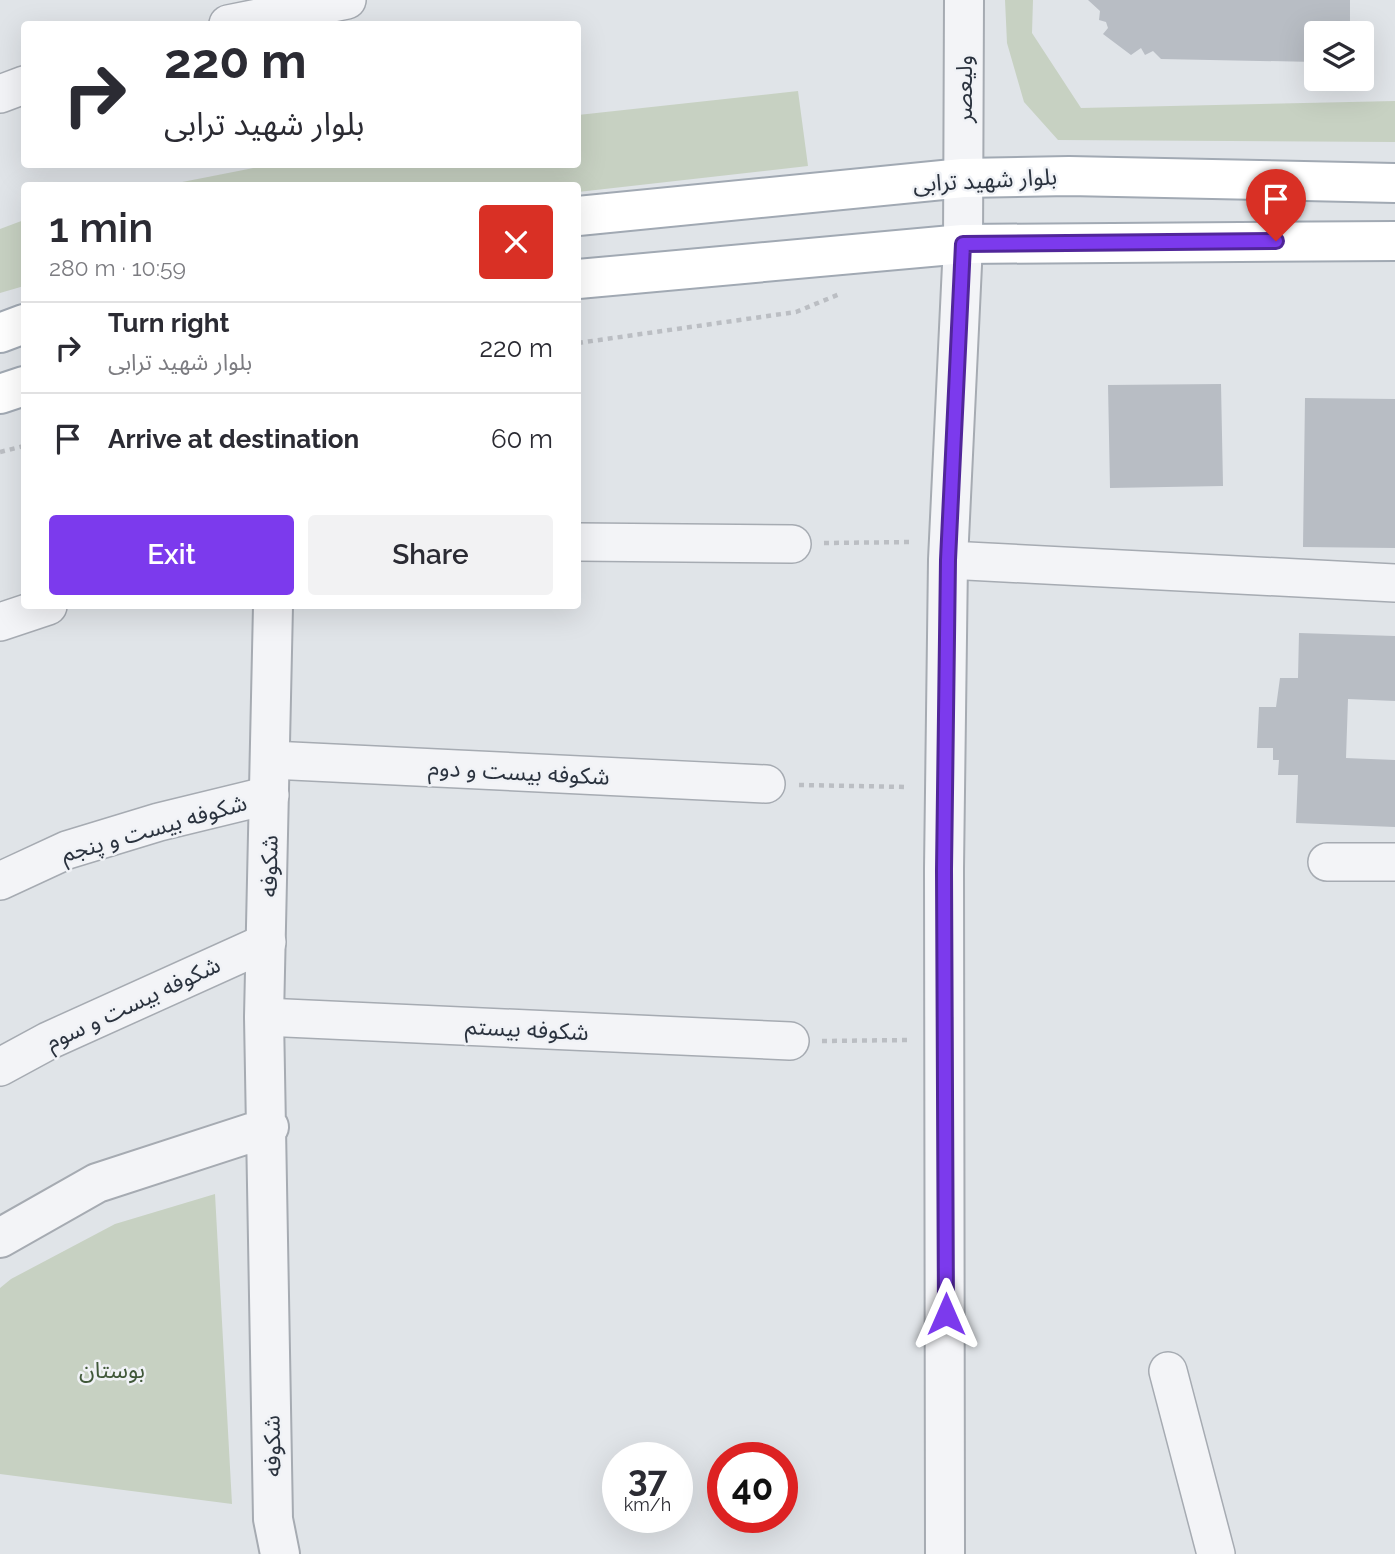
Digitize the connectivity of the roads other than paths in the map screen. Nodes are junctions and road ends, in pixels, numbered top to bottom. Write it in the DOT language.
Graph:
graph roads {
  1 [pos="347,0"];
  2 [pos="964,0"];
  3 [pos="243,21"];
  4 [pos="21,86"];
  5 [pos="0,94"];
  6 [pos="963,177"];
  7 [pos="1395,183"];
  8 [pos="581,216"];
  9 [pos="1395,241"];
  10 [pos="963,244"];
  11 [pos="581,279"];
  12 [pos="21,325"];
  13 [pos="0,332"];
  14 [pos="21,387"];
  15 [pos="0,394"];
  16 [pos="581,542"];
  17 [pos="792,544"];
  18 [pos="948,551"];
  19 [pos="1395,583"];
  20 [pos="39,609"];
  21 [pos="273,609"];
  22 [pos="0,622"];
  23 [pos="271,778"];
  24 [pos="766,784"];
  25 [pos="1327,862"];
  26 [pos="1395,862"];
  27 [pos="0,881"];
  28 [pos="267,942"];
  29 [pos="264,1017"];
  30 [pos="790,1041"];
  31 [pos="0,1067"];
  32 [pos="268,1127"];
  33 [pos="0,1238"];
  34 [pos="1168,1371"];
  35 [pos="280,1554"];
  36 [pos="945,1554"];
  37 [pos="1216,1554"];
  1 -- 3 [label="street"];
  2 -- 6 [label="street, ولیعصر"];
  4 -- 5 [label="street"];
  6 -- 7 [label="main road, بلوار شهید ترابی"];
  6 -- 8 [label="main road, بلوار شهید ترابی"];
  6 -- 10 [label="street, ولیعصر"];
  9 -- 10 [label="main road"];
  10 -- 11 [label="main road"];
  10 -- 18 [label="street, ولیعصر"];
  12 -- 13 [label="main road"];
  14 -- 15 [label="main road"];
  16 -- 17 [label="street"];
  18 -- 19 [label="street"];
  18 -- 36 [label="street, ولیعصر"];
  20 -- 22 [label="street"];
  21 -- 23 [label="street, شکوفه"];
  23 -- 24 [label="street, شکوفه بیست و دوم"];
  23 -- 27 [label="street, شکوفه بیست و پنجم"];
  23 -- 28 [label="street, شکوفه"];
  25 -- 26 [label="street"];
  28 -- 29 [label="street, شکوفه"];
  28 -- 31 [label="street, شکوفه بیست و سوم"];
  29 -- 30 [label="street, شکوفه بیستم"];
  29 -- 32 [label="street, شکوفه"];
  32 -- 33 [label="street"];
  32 -- 35 [label="street, شکوفه"];
  34 -- 37 [label="street"];
}
